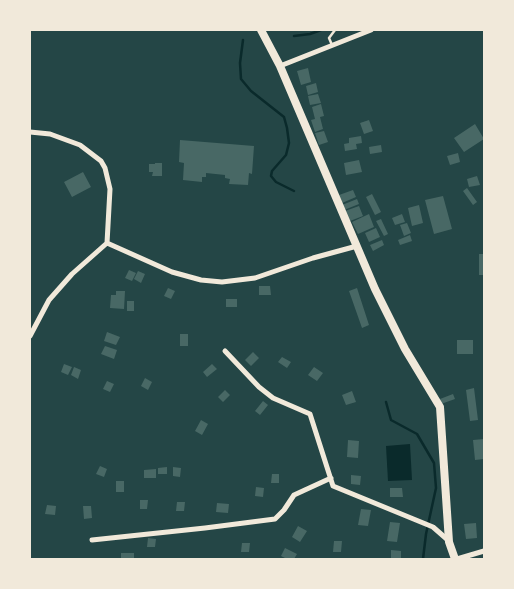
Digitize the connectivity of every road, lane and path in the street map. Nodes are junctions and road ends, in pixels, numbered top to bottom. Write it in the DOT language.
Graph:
graph roads {
  1 [pos="261,30"];
  2 [pos="335,30"];
  3 [pos="371,30"];
  4 [pos="332,45"];
  5 [pos="280,66"];
  6 [pos="30,132"];
  7 [pos="107,243"];
  8 [pos="357,246"];
  9 [pos="30,336"];
  10 [pos="225,351"];
  11 [pos="331,478"];
  12 [pos="92,540"];
  13 [pos="449,542"];
  14 [pos="484,551"];
  15 [pos="456,559"];
  1 -- 5 [label="main road"];
  2 -- 4 [label="lane"];
  3 -- 4 [label="street"];
  4 -- 5 [label="street"];
  5 -- 8 [label="main road"];
  6 -- 7 [label="street"];
  7 -- 8 [label="street"];
  7 -- 9 [label="street"];
  8 -- 13 [label="main road"];
  10 -- 11 [label="street"];
  11 -- 12 [label="street"];
  11 -- 13 [label="street"];
  13 -- 15 [label="main road"];
  14 -- 15 [label="street"];
}
